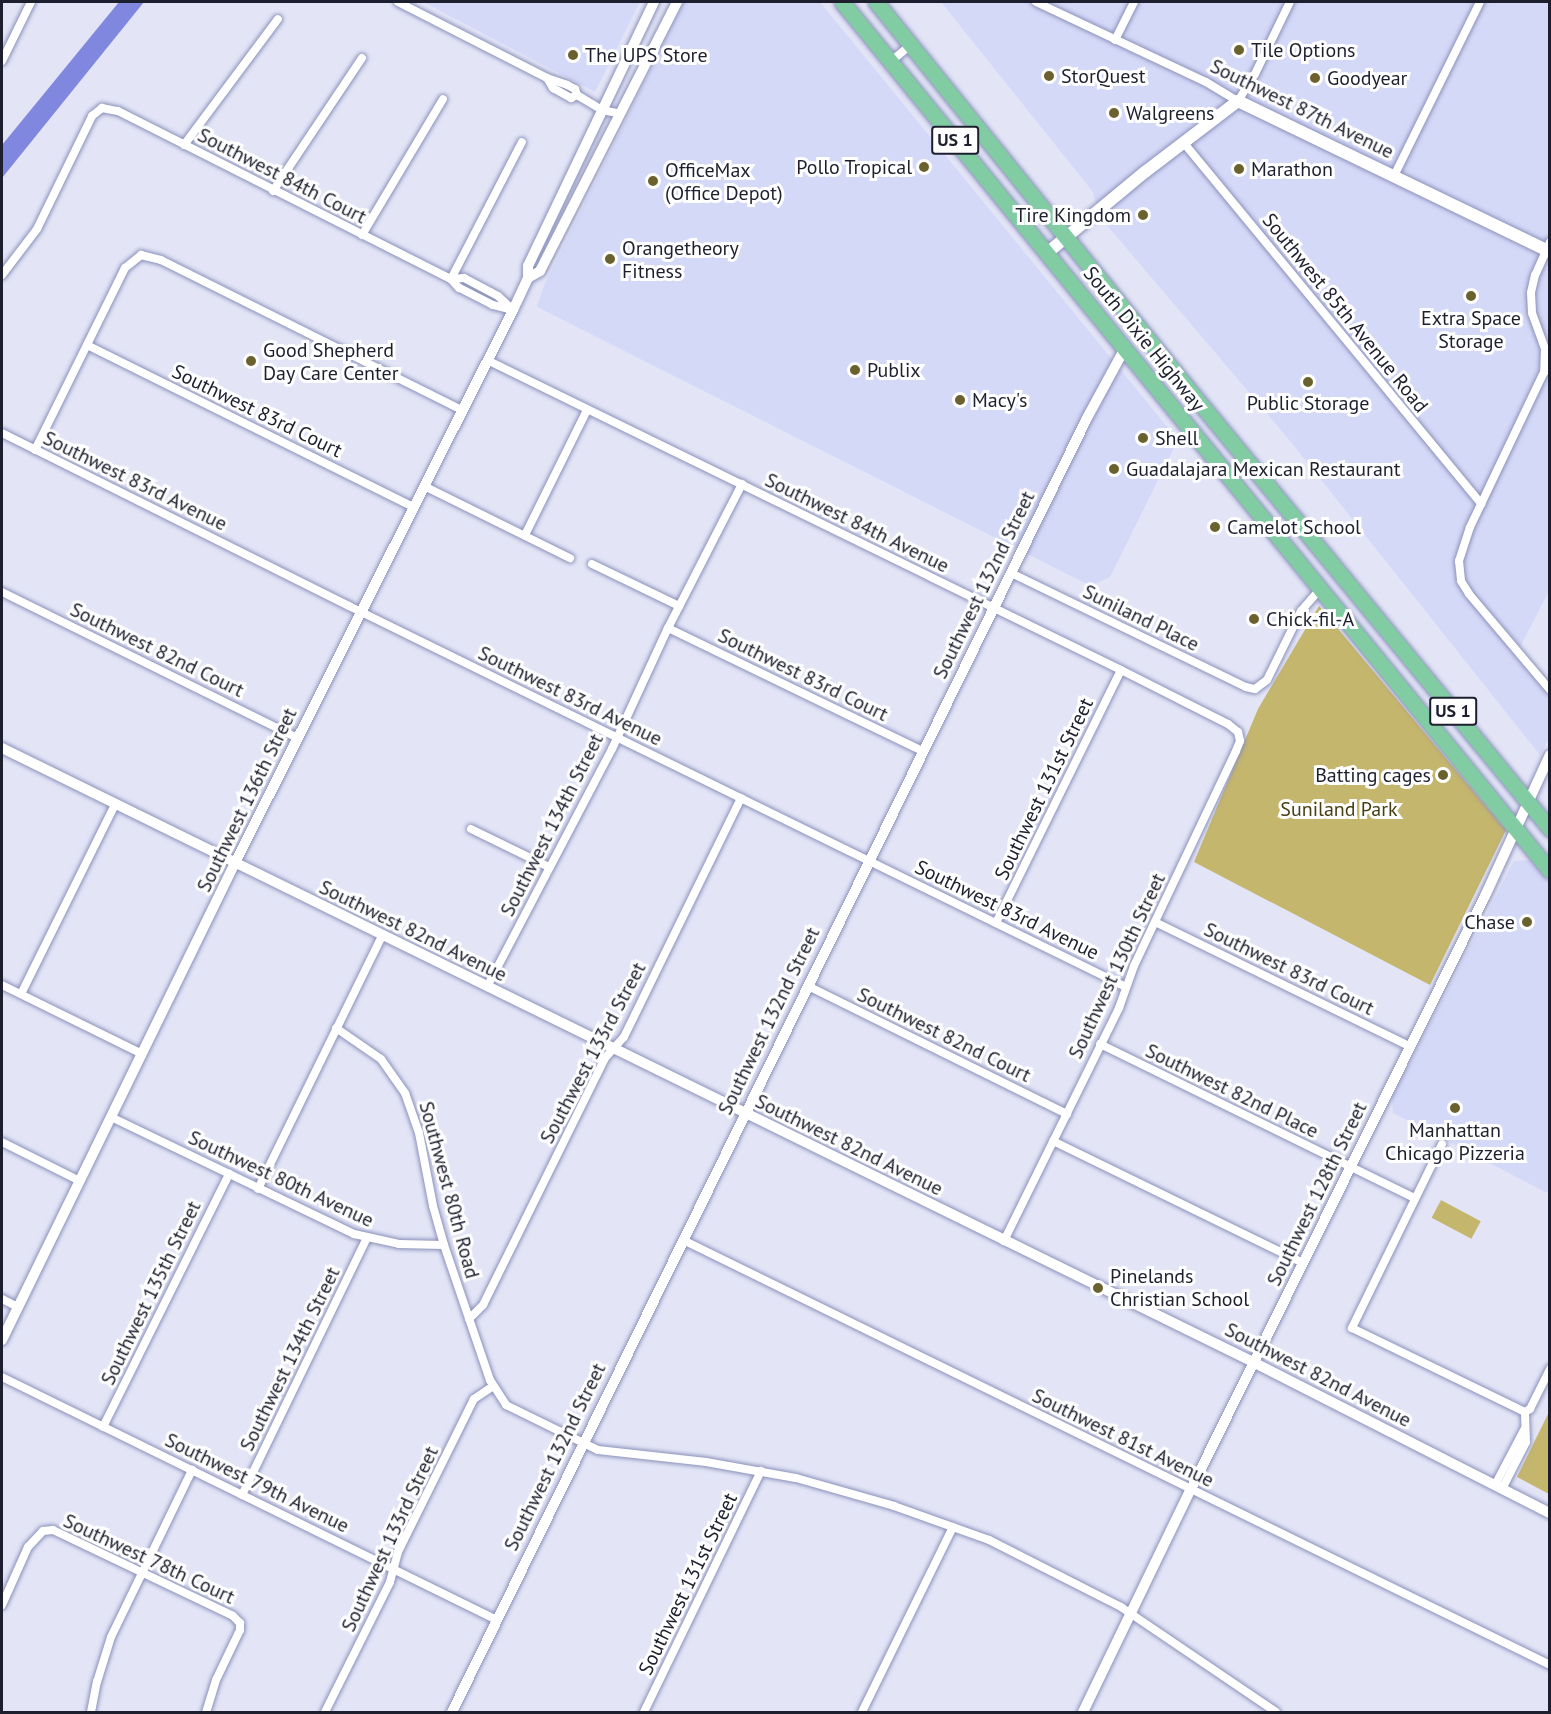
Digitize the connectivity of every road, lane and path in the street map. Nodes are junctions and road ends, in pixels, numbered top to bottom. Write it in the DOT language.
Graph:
graph roads {
  1 [pos="31,2"];
  2 [pos="398,2"];
  3 [pos="654,2"];
  4 [pos="677,2"];
  5 [pos="842,2"];
  6 [pos="876,2"];
  7 [pos="1036,2"];
  8 [pos="1134,2"];
  9 [pos="1290,2"];
  10 [pos="1480,2"];
  11 [pos="278,19"];
  12 [pos="1115,40"];
  13 [pos="911,45"];
  14 [pos="362,58"];
  15 [pos="2,61"];
  16 [pos="891,61"];
  17 [pos="443,99"];
  18 [pos="1238,101"];
  19 [pos="602,110"];
  20 [pos="618,113"];
  21 [pos="522,142"];
  22 [pos="1183,142"];
  23 [pos="184,145"];
  24 [pos="1394,176"];
  25 [pos="273,191"];
  26 [pos="362,235"];
  27 [pos="1066,237"];
  28 [pos="1548,248"];
  29 [pos="1047,253"];
  30 [pos="2,275"];
  31 [pos="528,278"];
  32 [pos="451,279"];
  33 [pos="513,310"];
  34 [pos="1144,333"];
  35 [pos="87,345"];
  36 [pos="1125,348"];
  37 [pos="487,360"];
  38 [pos="462,410"];
  39 [pos="587,410"];
  40 [pos="2,433"];
  41 [pos="34,450"];
  42 [pos="742,484"];
  43 [pos="424,486"];
  44 [pos="1481,504"];
  45 [pos="413,507"];
  46 [pos="525,535"];
  47 [pos="570,558"];
  48 [pos="592,564"];
  49 [pos="1340,572"];
  50 [pos="1011,573"];
  51 [pos="1320,589"];
  52 [pos="2,592"];
  53 [pos="679,606"];
  54 [pos="993,608"];
  55 [pos="361,612"];
  56 [pos="668,628"];
  57 [pos="1121,670"];
  58 [pos="1550,690"];
  59 [pos="1240,736"];
  60 [pos="616,737"];
  61 [pos="298,738"];
  62 [pos="2,748"];
  63 [pos="924,752"];
  64 [pos="1550,755"];
  65 [pos="741,798"];
  66 [pos="1527,802"];
  67 [pos="115,805"];
  68 [pos="471,829"];
  69 [pos="1515,829"];
  70 [pos="1550,830"];
  71 [pos="869,861"];
  72 [pos="235,863"];
  73 [pos="549,867"];
  74 [pos="1550,871"];
  75 [pos="1155,922"];
  76 [pos="996,923"];
  77 [pos="382,936"];
  78 [pos="2,985"];
  79 [pos="808,986"];
  80 [pos="487,987"];
  81 [pos="1126,987"];
  82 [pos="21,994"];
  83 [pos="336,1028"];
  84 [pos="1100,1044"];
  85 [pos="1409,1046"];
  86 [pos="613,1049"];
  87 [pos="142,1054"];
  88 [pos="745,1114"];
  89 [pos="1066,1114"];
  90 [pos="111,1117"];
  91 [pos="2,1142"];
  92 [pos="1053,1142"];
  93 [pos="1442,1144"];
  94 [pos="1350,1166"];
  95 [pos="229,1174"];
  96 [pos="80,1181"];
  97 [pos="258,1189"];
  98 [pos="1415,1198"];
  99 [pos="367,1238"];
  100 [pos="682,1240"];
  101 [pos="1004,1241"];
  102 [pos="444,1245"];
  103 [pos="1303,1263"];
  104 [pos="2,1299"];
  105 [pos="18,1307"];
  106 [pos="469,1319"];
  107 [pos="2,1340"];
  108 [pos="1255,1363"];
  109 [pos="1550,1369"];
  110 [pos="2,1377"];
  111 [pos="493,1386"];
  112 [pos="1525,1412"];
  113 [pos="103,1427"];
  114 [pos="584,1444"];
  115 [pos="192,1470"];
  116 [pos="761,1471"];
  117 [pos="1498,1487"];
  118 [pos="1191,1489"];
  119 [pos="242,1495"];
  120 [pos="1550,1513"];
  121 [pos="953,1527"];
  122 [pos="394,1568"];
  123 [pos="142,1571"];
  124 [pos="2,1605"];
  125 [pos="1131,1614"];
  126 [pos="497,1620"];
  127 [pos="1550,1665"];
  128 [pos="91,1713"];
  129 [pos="206,1713"];
  130 [pos="325,1713"];
  131 [pos="452,1713"];
  132 [pos="644,1713"];
  133 [pos="862,1713"];
  134 [pos="1083,1713"];
  135 [pos="1276,1713"];
  1 -- 15 [label="street"];
  2 -- 19 [label="street"];
  3 -- 19 [label="street, Southwest 136th Street"];
  4 -- 20 [label="street, Southwest 136th Street"];
  5 -- 16 [label="highway, South Dixie Highway / US 1"];
  6 -- 13 [label="highway, South Dixie Highway / US 1"];
  7 -- 12 [label="street, Southwest 87th Avenue"];
  8 -- 12 [label="street"];
  9 -- 18 [label="street"];
  10 -- 24 [label="street"];
  11 -- 23 [label="street"];
  12 -- 18 [label="street, Southwest 87th Avenue"];
  13 -- 16 [label="street"];
  13 -- 27 [label="highway, South Dixie Highway / US 1"];
  14 -- 25 [label="street"];
  16 -- 29 [label="highway, South Dixie Highway / US 1"];
  17 -- 26 [label="street"];
  18 -- 22 [label="main road"];
  18 -- 24 [label="main road, Southwest 87th Avenue"];
  19 -- 20 [label="street"];
  19 -- 31 [label="street, Southwest 136th Street"];
  20 -- 31 [label="street, Southwest 136th Street"];
  21 -- 32 [label="street"];
  22 -- 27 [label="main road"];
  22 -- 44 [label="street, Southwest 85th Avenue Road"];
  23 -- 25 [label="street, Southwest 84th Court"];
  23 -- 30 [label="street, Southwest 84th Court"];
  24 -- 28 [label="main road, Southwest 87th Avenue"];
  25 -- 26 [label="street, Southwest 84th Court"];
  26 -- 32 [label="street, Southwest 84th Court"];
  27 -- 29 [label="main road"];
  27 -- 34 [label="highway, South Dixie Highway / US 1"];
  28 -- 44 [label="street"];
  29 -- 36 [label="highway, South Dixie Highway / US 1"];
  31 -- 33 [label="street, Southwest 136th Street"];
  32 -- 33 [label="street, Southwest 84th Court"];
  33 -- 37 [label="street, Southwest 136th Street"];
  34 -- 36 [label="highway"];
  34 -- 49 [label="highway, South Dixie Highway / US 1"];
  35 -- 38 [label="street"];
  35 -- 41 [label="street"];
  35 -- 45 [label="street, Southwest 83rd Court"];
  36 -- 50 [label="street, Southwest 132nd Street"];
  36 -- 51 [label="highway, South Dixie Highway / US 1"];
  37 -- 38 [label="street, Southwest 136th Street"];
  37 -- 39 [label="street, Southwest 84th Avenue"];
  38 -- 43 [label="street, Southwest 136th Street"];
  39 -- 42 [label="street, Southwest 84th Avenue"];
  39 -- 46 [label="street"];
  40 -- 41 [label="street, Southwest 83rd Avenue"];
  41 -- 55 [label="street, Southwest 83rd Avenue"];
  42 -- 53 [label="street, Southwest 134th Street"];
  42 -- 54 [label="street, Southwest 84th Avenue"];
  43 -- 45 [label="street, Southwest 136th Street"];
  43 -- 46 [label="street"];
  44 -- 58 [label="street"];
  45 -- 55 [label="street, Southwest 136th Street"];
  46 -- 47 [label="street"];
  48 -- 53 [label="street"];
  49 -- 51 [label="highway"];
  49 -- 66 [label="highway, South Dixie Highway / US 1"];
  50 -- 51 [label="street, Suniland Place"];
  50 -- 54 [label="street, Southwest 132nd Street"];
  51 -- 69 [label="highway, South Dixie Highway / US 1"];
  52 -- 61 [label="street, Southwest 82nd Court"];
  53 -- 56 [label="street, Southwest 134th Street"];
  54 -- 57 [label="street, Southwest 84th Avenue"];
  54 -- 63 [label="street, Southwest 132nd Street"];
  55 -- 60 [label="street, Southwest 83rd Avenue"];
  55 -- 61 [label="street, Southwest 136th Street"];
  56 -- 60 [label="street, Southwest 134th Street"];
  56 -- 63 [label="street, Southwest 83rd Court"];
  57 -- 59 [label="street, Southwest 84th Avenue"];
  57 -- 76 [label="street, Southwest 131st Street"];
  59 -- 75 [label="street, Southwest 130th Street"];
  60 -- 65 [label="street, Southwest 83rd Avenue"];
  60 -- 73 [label="street, Southwest 134th Street"];
  61 -- 72 [label="street, Southwest 136th Street"];
  62 -- 67 [label="street, Southwest 82nd Avenue"];
  63 -- 71 [label="street, Southwest 132nd Street"];
  64 -- 66 [label="street, Southwest 128th Street"];
  65 -- 71 [label="street, Southwest 83rd Avenue"];
  65 -- 86 [label="street, Southwest 133rd Street"];
  66 -- 69 [label="street, Southwest 128th Street"];
  66 -- 70 [label="highway, South Dixie Highway / US 1"];
  67 -- 72 [label="street, Southwest 82nd Avenue"];
  67 -- 82 [label="street"];
  68 -- 73 [label="street"];
  69 -- 74 [label="highway, South Dixie Highway / US 1"];
  69 -- 85 [label="street, Southwest 128th Street"];
  71 -- 76 [label="street, Southwest 83rd Avenue"];
  71 -- 79 [label="street, Southwest 132nd Street"];
  72 -- 77 [label="street, Southwest 82nd Avenue"];
  72 -- 87 [label="street, Southwest 136th Street"];
  73 -- 80 [label="street, Southwest 134th Street"];
  75 -- 81 [label="street, Southwest 130th Street"];
  75 -- 85 [label="street, Southwest 83rd Court"];
  76 -- 81 [label="street, Southwest 83rd Avenue"];
  77 -- 80 [label="street, Southwest 82nd Avenue"];
  77 -- 83 [label="street"];
  78 -- 82 [label="street"];
  79 -- 88 [label="street, Southwest 132nd Street"];
  79 -- 89 [label="street, Southwest 82nd Court"];
  80 -- 86 [label="street, Southwest 82nd Avenue"];
  81 -- 84 [label="street, Southwest 130th Street"];
  82 -- 87 [label="street"];
  83 -- 97 [label="street"];
  83 -- 102 [label="street, Southwest 80th Road"];
  84 -- 89 [label="street, Southwest 130th Street"];
  84 -- 94 [label="street, Southwest 82nd Place"];
  85 -- 94 [label="street, Southwest 128th Street"];
  86 -- 88 [label="street, Southwest 82nd Avenue"];
  86 -- 106 [label="street, Southwest 133rd Street"];
  87 -- 90 [label="street, Southwest 136th Street"];
  88 -- 100 [label="street, Southwest 132nd Street"];
  88 -- 101 [label="street, Southwest 82nd Avenue"];
  89 -- 92 [label="street, Southwest 130th Street"];
  90 -- 95 [label="street, Southwest 80th Avenue"];
  90 -- 96 [label="street, Southwest 136th Street"];
  91 -- 96 [label="street"];
  92 -- 101 [label="street, Southwest 130th Street"];
  92 -- 103 [label="street"];
  93 -- 98 [label="street"];
  94 -- 98 [label="street, Southwest 82nd Place"];
  94 -- 103 [label="street, Southwest 128th Street"];
  95 -- 97 [label="street, Southwest 80th Avenue"];
  95 -- 113 [label="street, Southwest 135th Street"];
  96 -- 105 [label="street, Southwest 136th Street"];
  97 -- 99 [label="street, Southwest 80th Avenue"];
  98 -- 112 [label="street"];
  99 -- 102 [label="street, Southwest 80th Avenue"];
  99 -- 119 [label="street, Southwest 134th Street"];
  100 -- 114 [label="street, Southwest 132nd Street"];
  100 -- 118 [label="street, Southwest 81st Avenue"];
  101 -- 108 [label="street, Southwest 82nd Avenue"];
  102 -- 106 [label="street, Southwest 80th Road"];
  103 -- 108 [label="street, Southwest 128th Street"];
  104 -- 105 [label="street"];
  105 -- 107 [label="street, Southwest 136th Street"];
  106 -- 111 [label="street, Southwest 80th Road"];
  108 -- 117 [label="street, Southwest 82nd Avenue"];
  108 -- 118 [label="street, Southwest 128th Street"];
  109 -- 112 [label="street"];
  110 -- 113 [label="street, Southwest 79th Avenue"];
  111 -- 114 [label="street"];
  111 -- 122 [label="street, Southwest 133rd Street"];
  112 -- 117 [label="street"];
  113 -- 115 [label="street, Southwest 79th Avenue"];
  114 -- 116 [label="street"];
  114 -- 126 [label="street, Southwest 132nd Street"];
  115 -- 119 [label="street, Southwest 79th Avenue"];
  115 -- 123 [label="street"];
  116 -- 121 [label="street"];
  116 -- 132 [label="street, Southwest 131st Street"];
  117 -- 120 [label="street, Southwest 82nd Avenue"];
  118 -- 125 [label="street, Southwest 128th Street"];
  118 -- 127 [label="street, Southwest 81st Avenue"];
  119 -- 122 [label="street, Southwest 79th Avenue"];
  121 -- 125 [label="street"];
  121 -- 133 [label="street"];
  122 -- 126 [label="street, Southwest 79th Avenue"];
  122 -- 130 [label="street, Southwest 133rd Street"];
  123 -- 124 [label="street, Southwest 78th Court"];
  123 -- 128 [label="street"];
  123 -- 129 [label="street, Southwest 78th Court"];
  125 -- 134 [label="street, Southwest 128th Street"];
  125 -- 135 [label="street"];
  126 -- 131 [label="street, Southwest 132nd Street"];
}
